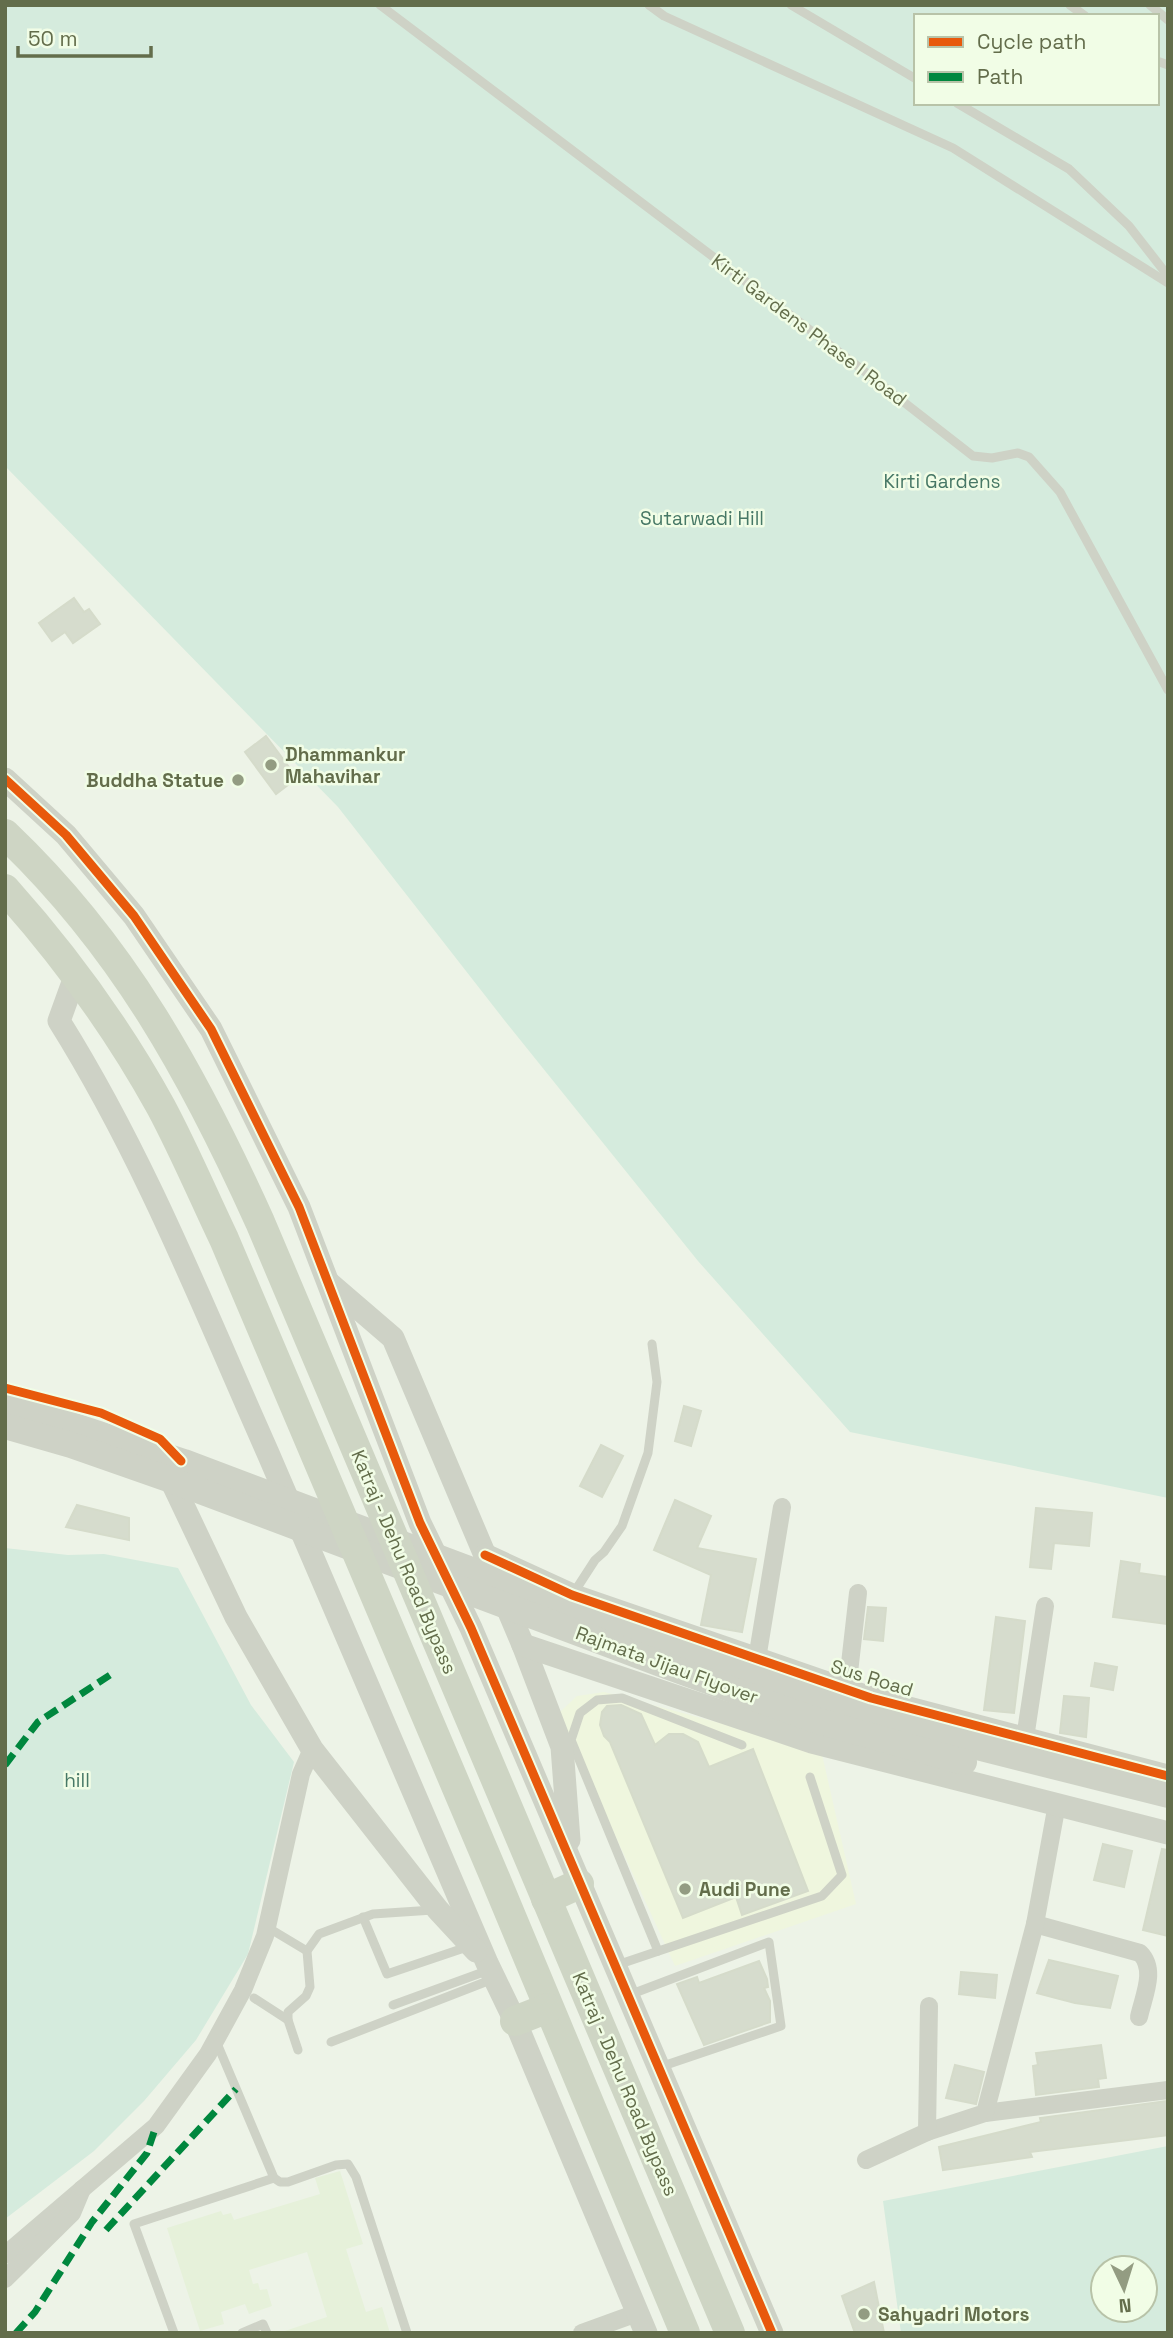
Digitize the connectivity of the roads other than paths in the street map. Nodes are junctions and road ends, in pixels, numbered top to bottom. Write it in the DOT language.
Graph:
graph roads {
  1 [pos="380,5"];
  2 [pos="649,5"];
  3 [pos="791,5"];
  4 [pos="1150,5"];
  5 [pos="1168,20"];
  6 [pos="914,78"];
  7 [pos="960,105"];
  8 [pos="1168,276"];
  9 [pos="1168,283"];
  10 [pos="1168,690"];
  11 [pos="5,779"];
  12 [pos="5,834"];
  13 [pos="5,889"];
  14 [pos="76,974"];
  15 [pos="327,1282"];
  16 [pos="652,1344"];
  17 [pos="5,1403"];
  18 [pos="5,1426"];
  19 [pos="177,1475"];
  20 [pos="782,1507"];
  21 [pos="485,1555"];
  22 [pos="858,1593"];
  23 [pos="554,1604"];
  24 [pos="1045,1606"];
  25 [pos="523,1645"];
  26 [pos="757,1659"];
  27 [pos="847,1690"];
  28 [pos="1025,1738"];
  29 [pos="741,1745"];
  30 [pos="312,1749"];
  31 [pos="1168,1776"];
  32 [pos="810,1777"];
  33 [pos="1168,1795"];
  34 [pos="1057,1804"];
  35 [pos="1168,1813"];
  36 [pos="1168,1833"];
  37 [pos="575,1871"];
  38 [pos="547,1899"];
  39 [pos="438,1910"];
  40 [pos="363,1917"];
  41 [pos="1035,1924"];
  42 [pos="267,1927"];
  43 [pos="471,1946"];
  44 [pos="307,1951"];
  45 [pos="658,1951"];
  46 [pos="617,1965"];
  47 [pos="491,1970"];
  48 [pos="629,1995"];
  49 [pos="254,1998"];
  50 [pos="393,2005"];
  51 [pos="929,2006"];
  52 [pos="548,2008"];
  53 [pos="1139,2017"];
  54 [pos="288,2020"];
  55 [pos="515,2021"];
  56 [pos="216,2040"];
  57 [pos="331,2042"];
  58 [pos="298,2050"];
  59 [pos="659,2067"];
  60 [pos="1168,2090"];
  61 [pos="985,2113"];
  62 [pos="928,2132"];
  63 [pos="866,2160"];
  64 [pos="274,2178"];
  65 [pos="83,2186"];
  66 [pos="5,2255"];
  67 [pos="5,2279"];
  68 [pos="641,2323"];
  69 [pos="174,2333"];
  70 [pos="242,2333"];
  71 [pos="267,2333"];
  72 [pos="407,2333"];
  73 [pos="582,2333"];
  74 [pos="685,2333"];
  75 [pos="730,2333"];
  76 [pos="772,2333"];
  1 -- 10 [label="lane, Kirti Gardens Phase I Road"];
  2 -- 9 [label="lane"];
  3 -- 6 [label="lane"];
  4 -- 5 [label="lane"];
  7 -- 8 [label="lane"];
  11 -- 15 [label="street"];
  12 -- 38 [label="highway, Katraj - Dehu Road Bypass"];
  13 -- 14 [label="highway, Katraj - Dehu Road Bypass"];
  14 -- 47 [label="street"];
  14 -- 52 [label="highway, Katraj - Dehu Road Bypass"];
  15 -- 21 [label="street"];
  15 -- 37 [label="street"];
  16 -- 23 [label="lane"];
  17 -- 19 [label="main road"];
  18 -- 19 [label="main road"];
  19 -- 23 [label="main road, Rajmata Jijau Flyover"];
  19 -- 30 [label="street"];
  20 -- 26 [label="street"];
  21 -- 23 [label="street, Sus Road"];
  21 -- 25 [label="street"];
  22 -- 27 [label="street"];
  23 -- 26 [label="street, Sus Road"];
  23 -- 33 [label="main road, Rajmata Jijau Flyover"];
  23 -- 35 [label="main road, Rajmata Jijau Flyover"];
  24 -- 28 [label="street"];
  25 -- 34 [label="street"];
  25 -- 37 [label="street"];
  26 -- 27 [label="street, Sus Road"];
  27 -- 28 [label="street, Sus Road"];
  28 -- 31 [label="street, Sus Road"];
  29 -- 45 [label="lane"];
  30 -- 39 [label="street"];
  30 -- 42 [label="street"];
  32 -- 45 [label="lane"];
  34 -- 36 [label="street"];
  34 -- 41 [label="street"];
  37 -- 38 [label="highway"];
  37 -- 46 [label="street"];
  38 -- 75 [label="highway, Katraj - Dehu Road Bypass"];
  39 -- 40 [label="lane"];
  39 -- 43 [label="street"];
  40 -- 43 [label="lane"];
  40 -- 44 [label="lane"];
  41 -- 53 [label="street"];
  41 -- 61 [label="street"];
  42 -- 44 [label="lane"];
  42 -- 56 [label="street"];
  43 -- 47 [label="street"];
  44 -- 54 [label="lane"];
  45 -- 46 [label="lane"];
  46 -- 48 [label="street"];
  47 -- 50 [label="lane"];
  47 -- 55 [label="street"];
  47 -- 57 [label="lane"];
  48 -- 59 [label="street"];
  48 -- 59 [label="lane"];
  49 -- 54 [label="lane"];
  51 -- 62 [label="street"];
  52 -- 55 [label="highway"];
  52 -- 74 [label="highway, Katraj - Dehu Road Bypass"];
  54 -- 58 [label="lane"];
  55 -- 68 [label="street"];
  56 -- 64 [label="lane"];
  56 -- 65 [label="street"];
  59 -- 76 [label="street"];
  60 -- 61 [label="street"];
  61 -- 62 [label="street"];
  62 -- 63 [label="street"];
  64 -- 69 [label="lane"];
  64 -- 72 [label="lane"];
  65 -- 66 [label="street"];
  65 -- 67 [label="street"];
  68 -- 73 [label="street"];
  70 -- 71 [label="lane"];
}
